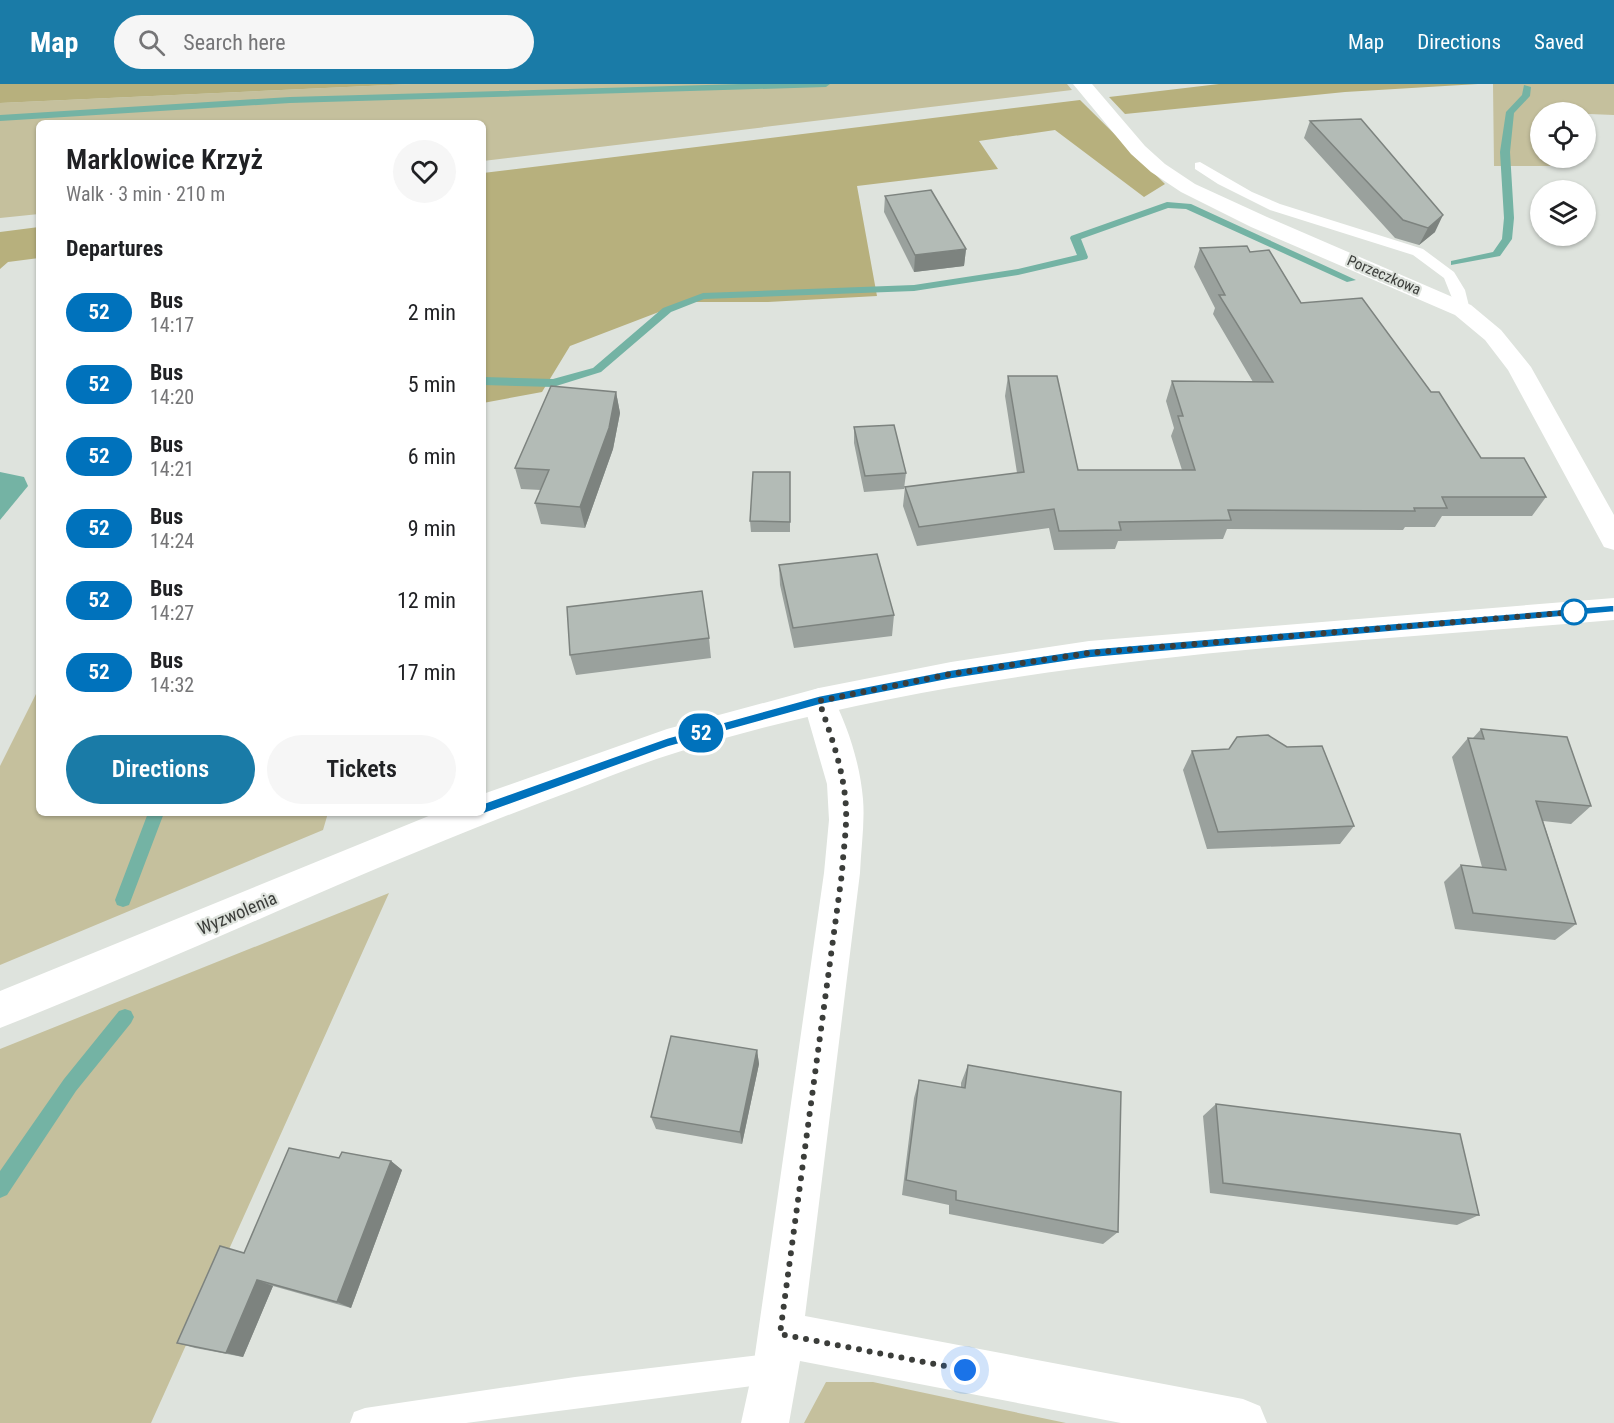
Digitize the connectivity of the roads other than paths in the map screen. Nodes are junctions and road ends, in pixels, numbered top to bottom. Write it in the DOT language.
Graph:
graph roads {
  1 [pos="1082,84"];
  2 [pos="1200,166"];
  3 [pos="1463,310"];
  4 [pos="1614,540"];
  5 [pos="1614,609"];
  6 [pos="819,701"];
  7 [pos="486,808"];
  8 [pos="466,816"];
  9 [pos="0,1010"];
  10 [pos="778,1351"];
  11 [pos="365,1423"];
  12 [pos="765,1423"];
  13 [pos="1243,1423"];
  1 -- 3 [label="street, Porzeczkowa"];
  2 -- 3 [label="lane"];
  3 -- 4 [label="street, Porzeczkowa"];
  5 -- 6 [label="street"];
  6 -- 7 [label="street"];
  6 -- 10 [label="street"];
  8 -- 9 [label="street, Wyzwolenia"];
  10 -- 11 [label="lane"];
  10 -- 12 [label="street"];
  10 -- 13 [label="street"];
}
